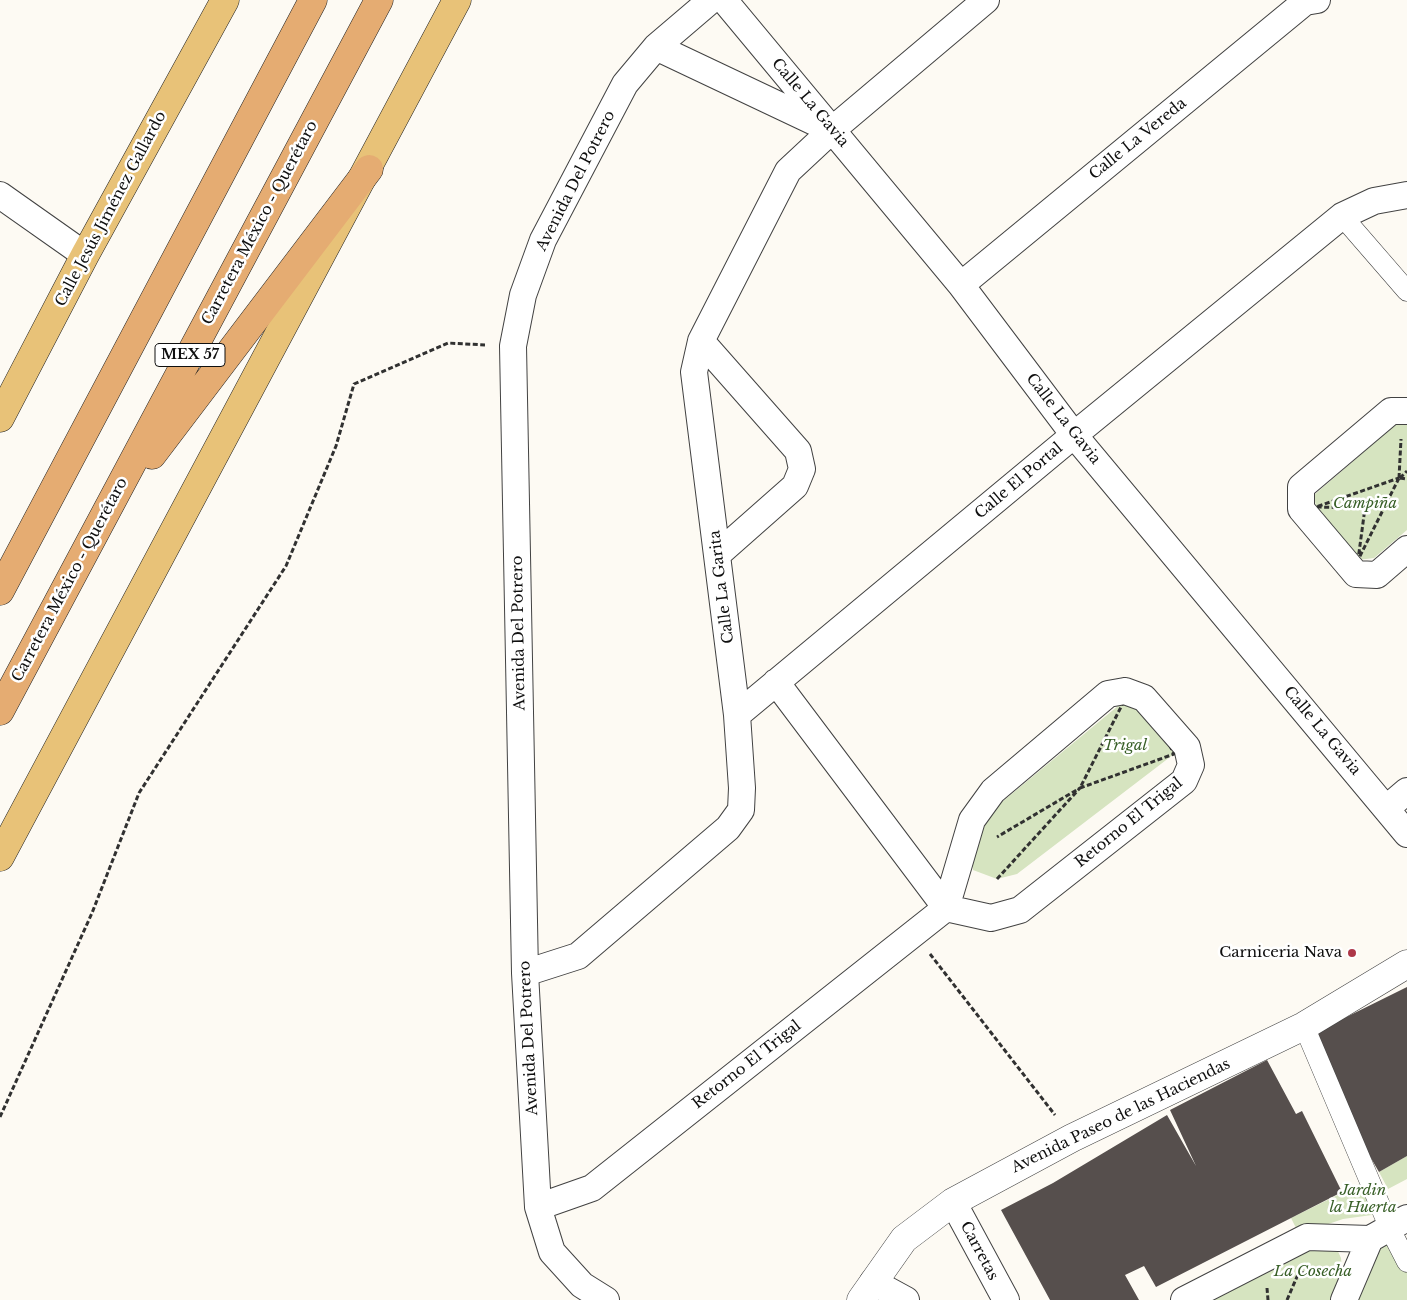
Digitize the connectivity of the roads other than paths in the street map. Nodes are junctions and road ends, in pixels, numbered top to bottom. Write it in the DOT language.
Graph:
graph roads {
  1 [pos="225,0"];
  2 [pos="314,0"];
  3 [pos="379,0"];
  4 [pos="457,0"];
  5 [pos="711,0"];
  6 [pos="724,0"];
  7 [pos="986,0"];
  8 [pos="1318,0"];
  9 [pos="656,47"];
  10 [pos="832,130"];
  11 [pos="369,168"];
  12 [pos="0,195"];
  13 [pos="1407,195"];
  14 [pos="1342,216"];
  15 [pos="85,255"];
  16 [pos="961,285"];
  17 [pos="1407,291"];
  18 [pos="701,341"];
  19 [pos="0,418"];
  20 [pos="1404,420"];
  21 [pos="1074,435"];
  22 [pos="101,522"];
  23 [pos="1407,549"];
  24 [pos="718,554"];
  25 [pos="0,591"];
  26 [pos="776,682"];
  27 [pos="0,711"];
  28 [pos="737,715"];
  29 [pos="1407,791"];
  30 [pos="1387,808"];
  31 [pos="1407,834"];
  32 [pos="0,858"];
  33 [pos="946,908"];
  34 [pos="1407,964"];
  35 [pos="525,973"];
  36 [pos="1304,1026"];
  37 [pos="953,1202"];
  38 [pos="538,1207"];
  39 [pos="1389,1229"];
  40 [pos="1407,1262"];
  41 [pos="867,1291"];
  42 [pos="606,1300"];
  43 [pos="906,1300"];
  44 [pos="1006,1300"];
  45 [pos="1184,1300"];
  46 [pos="1344,1300"];
  1 -- 15 [label="main road, Calle Jesús Jiménez Gallardo"];
  2 -- 25 [label="highway, MEX 57"];
  3 -- 22 [label="highway, Carretera México - Querétaro / MEX 57"];
  4 -- 11 [label="main road"];
  5 -- 9 [label="street, Avenida Del Potrero"];
  6 -- 10 [label="street, Calle La Gavia"];
  7 -- 10 [label="street, Calle La Garita"];
  8 -- 16 [label="street, Calle La Vereda"];
  9 -- 10 [label="street"];
  9 -- 35 [label="street, Avenida Del Potrero"];
  10 -- 16 [label="street, Calle La Gavia"];
  10 -- 18 [label="street, Calle La Garita"];
  11 -- 22 [label="highway"];
  11 -- 32 [label="main road"];
  12 -- 15 [label="street"];
  13 -- 14 [label="street, Calle El Portal"];
  14 -- 17 [label="street"];
  14 -- 21 [label="street, Calle El Portal"];
  15 -- 19 [label="main road, Calle Jesús Jiménez Gallardo"];
  16 -- 21 [label="street, Calle La Gavia"];
  18 -- 24 [label="street, Calle La Garita"];
  18 -- 24 [label="street"];
  20 -- 23 [label="street"];
  21 -- 26 [label="street, Calle El Portal"];
  21 -- 30 [label="street, Calle La Gavia"];
  22 -- 27 [label="highway, Carretera México - Querétaro / MEX 57"];
  24 -- 28 [label="street, Calle La Garita"];
  26 -- 28 [label="street, Calle El Portal"];
  26 -- 33 [label="street"];
  28 -- 35 [label="street, Calle La Garita"];
  29 -- 30 [label="street"];
  30 -- 31 [label="street, Calle La Gavia"];
  33 -- 33 [label="street, Retorno El Trigal"];
  33 -- 38 [label="street, Retorno El Trigal"];
  34 -- 36 [label="street, Avenida Paseo de las Haciendas"];
  35 -- 38 [label="street, Avenida Del Potrero"];
  36 -- 37 [label="street, Avenida Paseo de las Haciendas"];
  36 -- 39 [label="street"];
  37 -- 41 [label="street, Avenida Paseo de las Haciendas"];
  37 -- 44 [label="street, Carretas"];
  38 -- 42 [label="street, Avenida Del Potrero"];
  39 -- 40 [label="street"];
  39 -- 45 [label="street"];
  39 -- 46 [label="street"];
  41 -- 43 [label="street"];
}
